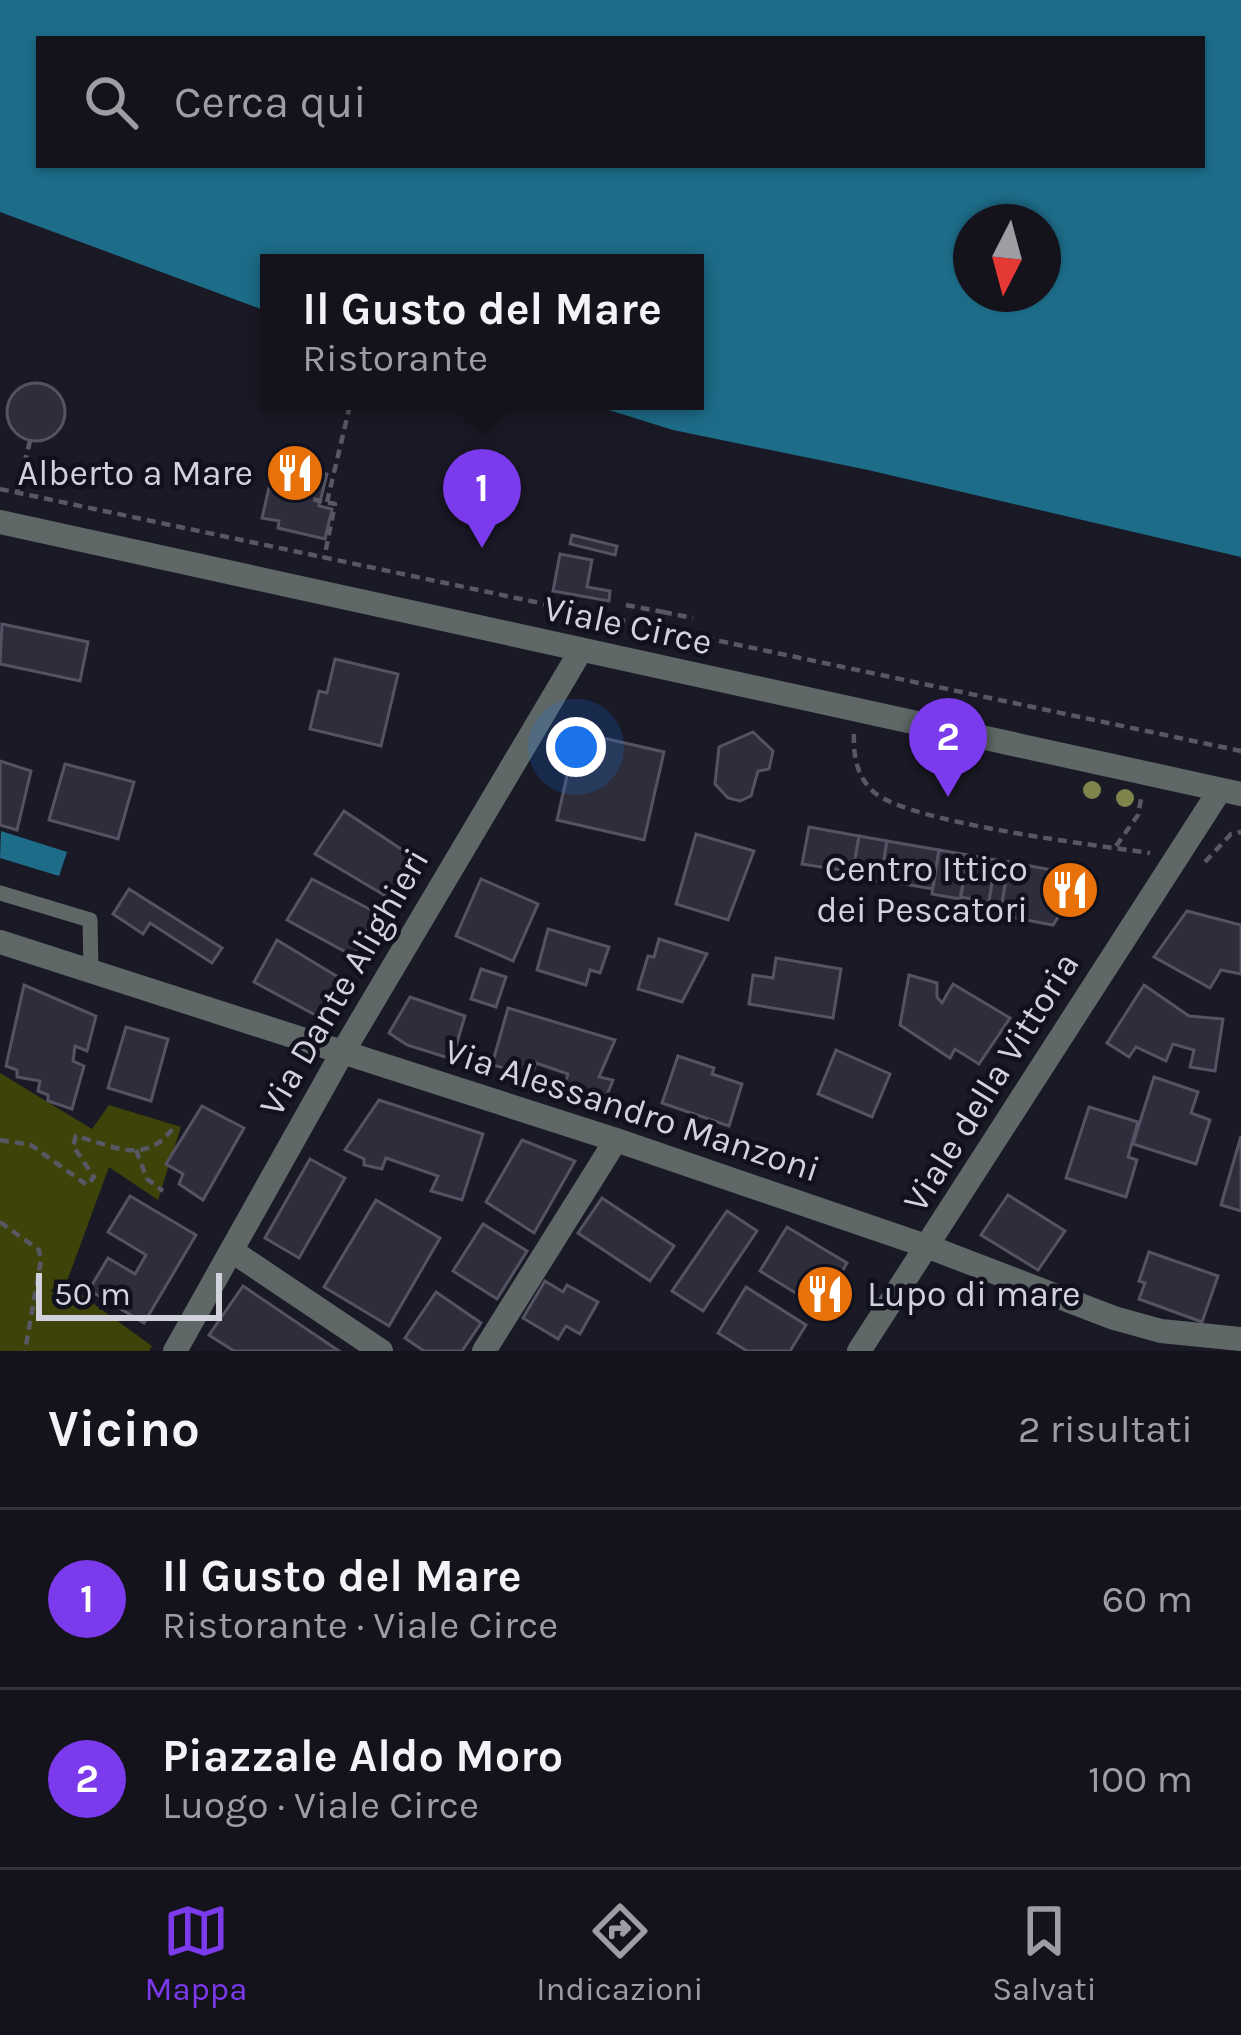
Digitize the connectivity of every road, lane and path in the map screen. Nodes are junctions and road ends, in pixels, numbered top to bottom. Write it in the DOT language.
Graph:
graph roads {
  1 [pos="349,410"];
  2 [pos="30,441"];
  3 [pos="0,490"];
  4 [pos="17,494"];
  5 [pos="284,494"];
  6 [pos="327,502"];
  7 [pos="0,522"];
  8 [pos="324,559"];
  9 [pos="626,604"];
  10 [pos="663,612"];
  11 [pos="693,618"];
  12 [pos="658,631"];
  13 [pos="580,652"];
  14 [pos="859,712"];
  15 [pos="1241,752"];
  16 [pos="1231,792"];
  17 [pos="1177,858"];
  18 [pos="0,893"];
  19 [pos="0,942"];
  20 [pos="91,973"];
  21 [pos="341,1055"];
  22 [pos="175,1125"];
  23 [pos="616,1140"];
  24 [pos="0,1141"];
  25 [pos="136,1150"];
  26 [pos="163,1191"];
  27 [pos="0,1222"];
  28 [pos="929,1247"];
  29 [pos="232,1251"];
  30 [pos="1241,1339"];
  31 [pos="186,1346"];
  32 [pos="25,1351"];
  33 [pos="381,1351"];
  34 [pos="484,1351"];
  35 [pos="859,1351"];
  1 -- 6 [label="path"];
  2 -- 4 [label="path"];
  3 -- 4 [label="path"];
  4 -- 8 [label="path"];
  5 -- 6 [label="path"];
  6 -- 8 [label="path"];
  7 -- 13 [label="street, Viale Circe"];
  8 -- 12 [label="path"];
  9 -- 10 [label="path"];
  10 -- 11 [label="path"];
  10 -- 12 [label="path"];
  12 -- 15 [label="path"];
  13 -- 14 [label="street, Viale Circe"];
  13 -- 21 [label="street, Via Dante Alighieri"];
  14 -- 16 [label="street, Viale Circe"];
  14 -- 17 [label="path"];
  16 -- 17 [label="street, Viale della Vittoria"];
  17 -- 28 [label="street, Viale della Vittoria"];
  18 -- 20 [label="lane"];
  19 -- 20 [label="street, Via Alessandro Manzoni"];
  20 -- 21 [label="street, Via Alessandro Manzoni"];
  21 -- 23 [label="street, Via Alessandro Manzoni"];
  21 -- 29 [label="street, Via Dante Alighieri"];
  22 -- 25 [label="path"];
  23 -- 28 [label="street, Via Alessandro Manzoni"];
  23 -- 34 [label="street"];
  24 -- 25 [label="path"];
  25 -- 26 [label="path"];
  27 -- 32 [label="path"];
  28 -- 30 [label="street, Via Alessandro Manzoni"];
  28 -- 35 [label="street, Viale della Vittoria"];
  29 -- 31 [label="street, Via Dante Alighieri"];
  29 -- 33 [label="street"];
}
